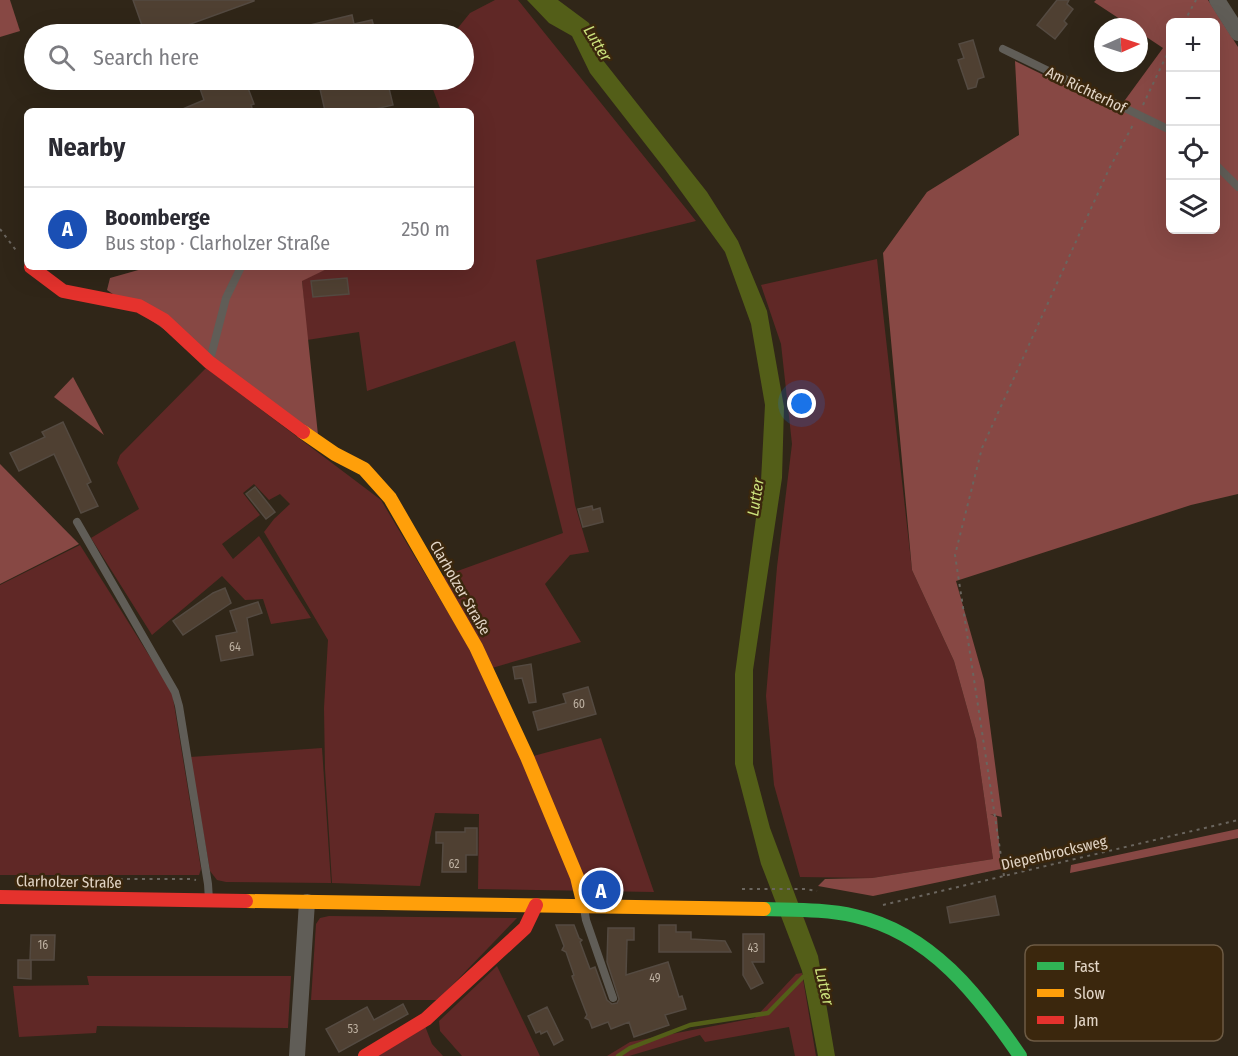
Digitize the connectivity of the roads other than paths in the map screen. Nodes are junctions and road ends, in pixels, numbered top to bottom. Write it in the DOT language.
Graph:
graph roads {
  1 [pos="1217,0"];
  2 [pos="1238,33"];
  3 [pos="1003,49"];
  4 [pos="1166,128"];
  5 [pos="1220,170"];
  6 [pos="1238,187"];
  7 [pos="35,270"];
  8 [pos="240,270"];
  9 [pos="209,362"];
  10 [pos="77,522"];
  11 [pos="0,897"];
  12 [pos="209,900"];
  13 [pos="307,902"];
  14 [pos="536,905"];
  15 [pos="584,906"];
  16 [pos="613,999"];
  17 [pos="297,1056"];
  18 [pos="364,1056"];
  19 [pos="1020,1056"];
  1 -- 2 [label="street"];
  3 -- 4 [label="lane, Am Richterhof"];
  5 -- 6 [label="lane"];
  7 -- 9 [label="street, Clarholzer Straße"];
  8 -- 9 [label="lane"];
  9 -- 15 [label="street, Clarholzer Straße"];
  10 -- 12 [label="lane"];
  11 -- 12 [label="street, Clarholzer Straße"];
  12 -- 13 [label="street, Clarholzer Straße"];
  13 -- 14 [label="street, Clarholzer Straße"];
  13 -- 17 [label="street"];
  14 -- 15 [label="street, Clarholzer Straße"];
  14 -- 18 [label="street"];
  15 -- 16 [label="lane"];
  15 -- 19 [label="street, Clarholzer Straße"];
}
